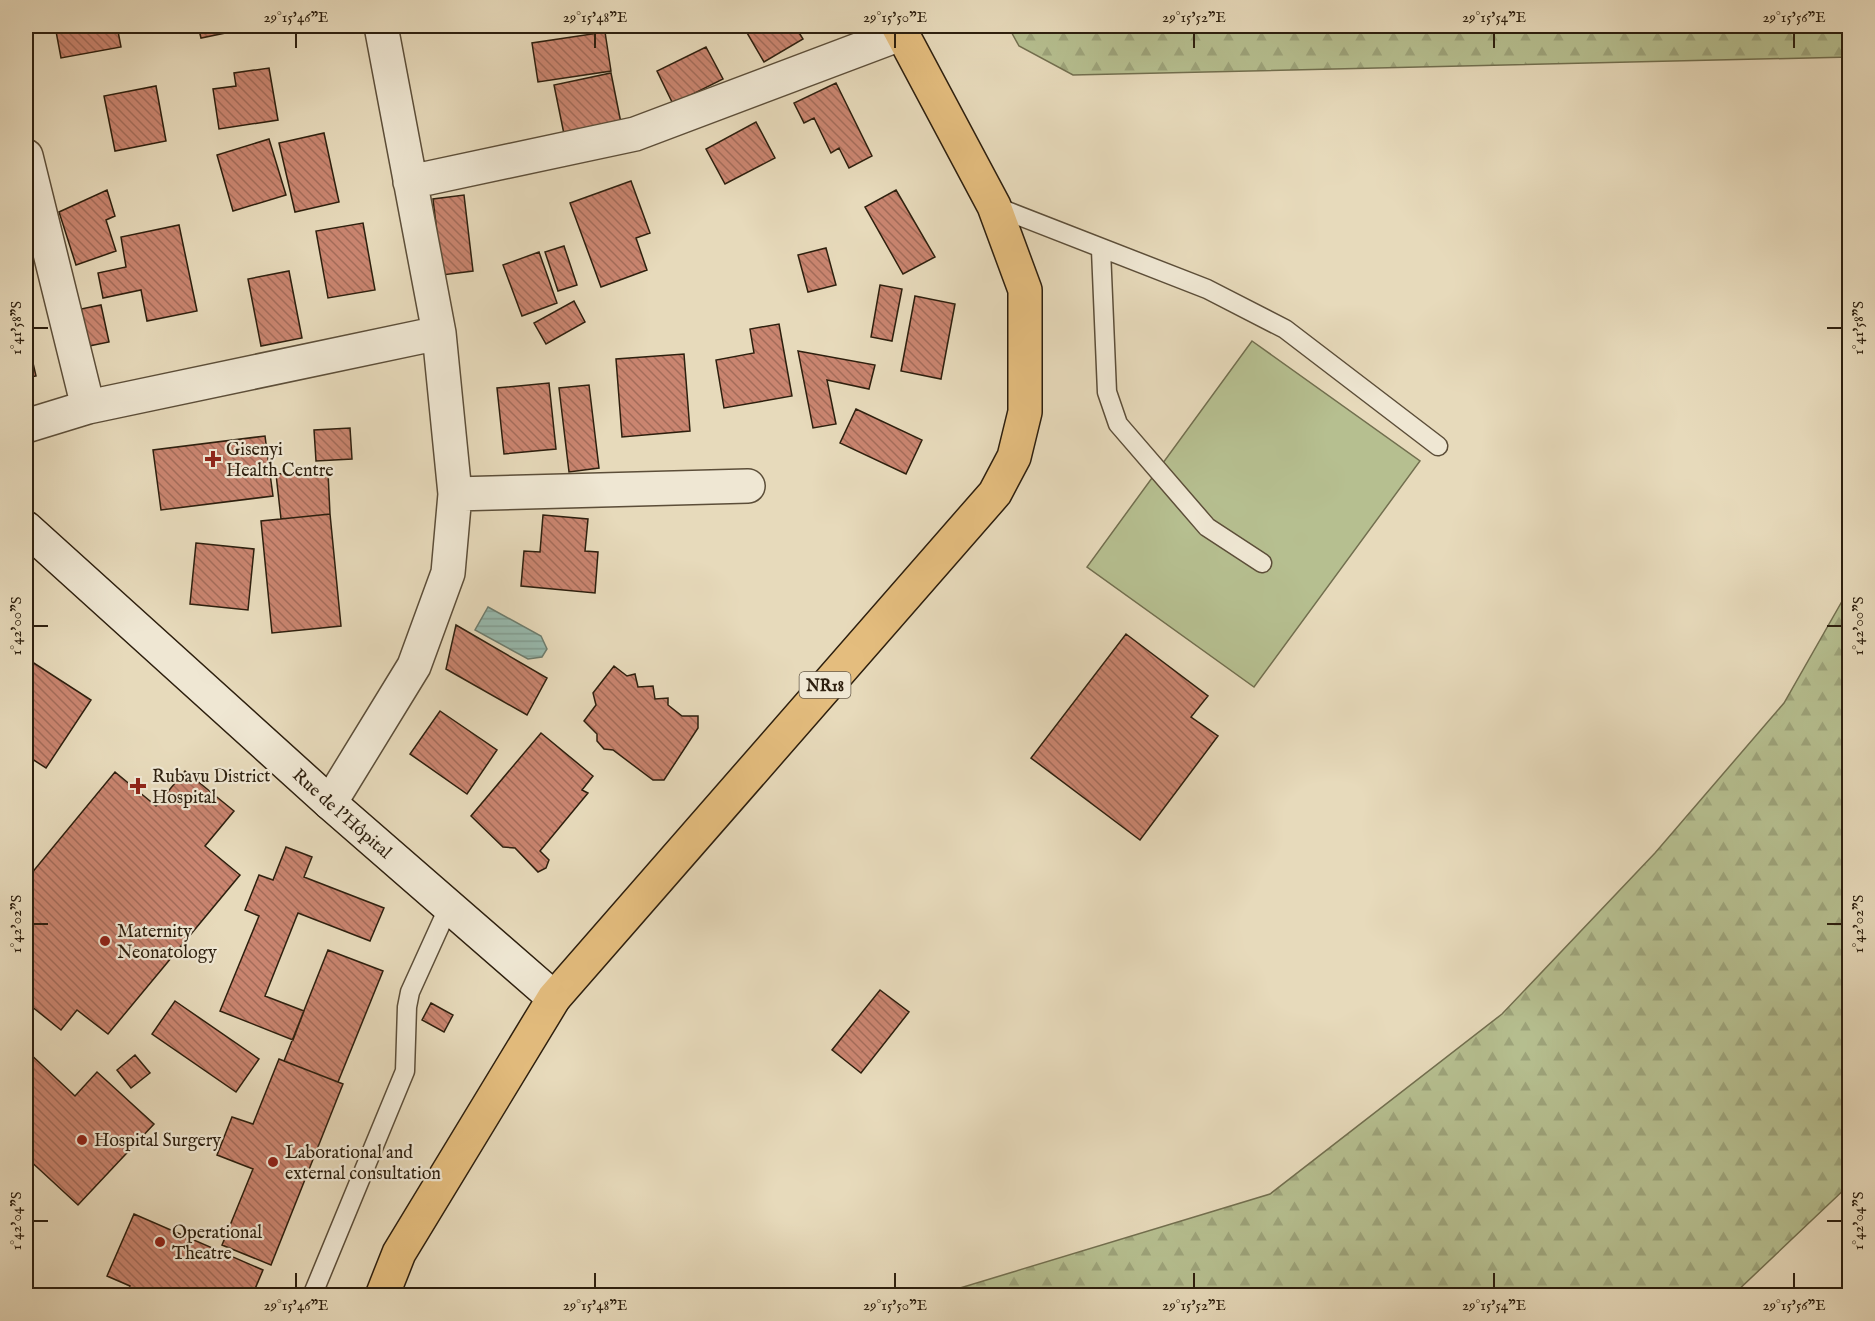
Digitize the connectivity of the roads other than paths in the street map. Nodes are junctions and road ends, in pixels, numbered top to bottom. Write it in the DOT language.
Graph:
graph roads {
  1 [pos="381,26"];
  2 [pos="900,29"];
  3 [pos="26,156"];
  4 [pos="410,182"];
  5 [pos="994,206"];
  6 [pos="1101,250"];
  7 [pos="439,333"];
  8 [pos="88,407"];
  9 [pos="26,426"];
  10 [pos="1438,446"];
  11 [pos="748,486"];
  12 [pos="455,494"];
  13 [pos="26,528"];
  14 [pos="1262,563"];
  15 [pos="330,803"];
  16 [pos="449,906"];
  17 [pos="554,998"];
  18 [pos="312,1296"];
  19 [pos="382,1296"];
  1 -- 4 [label="street"];
  2 -- 4 [label="street"];
  2 -- 5 [label="main road, NR18"];
  3 -- 8 [label="street"];
  4 -- 7 [label="street"];
  5 -- 6 [label="lane"];
  5 -- 17 [label="main road, NR18"];
  6 -- 10 [label="lane"];
  6 -- 14 [label="lane"];
  7 -- 8 [label="street"];
  7 -- 12 [label="street"];
  8 -- 9 [label="street"];
  11 -- 12 [label="street"];
  12 -- 15 [label="street"];
  13 -- 15 [label="street, Rue de l'Hôpital"];
  15 -- 16 [label="street, Rue de l'Hôpital"];
  16 -- 17 [label="street, Rue de l'Hôpital"];
  16 -- 18 [label="lane"];
  17 -- 19 [label="main road, NR18"];
}
